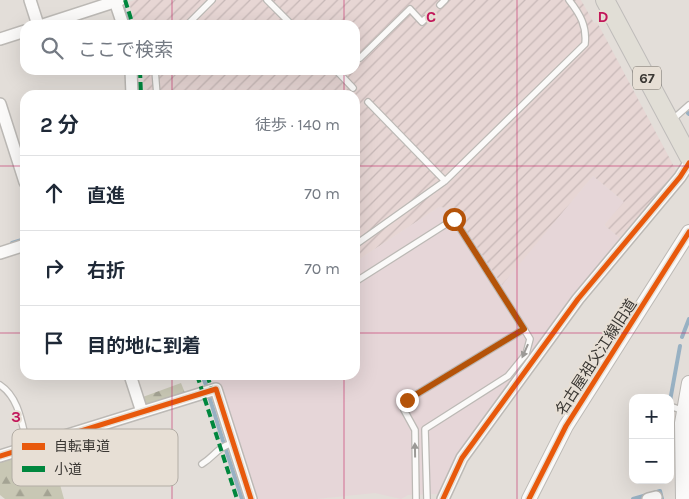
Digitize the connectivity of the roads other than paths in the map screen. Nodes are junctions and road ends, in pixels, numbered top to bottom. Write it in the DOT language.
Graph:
graph roads {
  1 [pos="30,0"];
  2 [pos="212,0"];
  3 [pos="267,0"];
  4 [pos="445,0"];
  5 [pos="569,0"];
  6 [pos="605,0"];
  7 [pos="117,1"];
  8 [pos="440,5"];
  9 [pos="425,19"];
  10 [pos="36,20"];
  11 [pos="58,20"];
  12 [pos="122,20"];
  13 [pos="192,20"];
  14 [pos="287,20"];
  15 [pos="20,33"];
  16 [pos="0,39"];
  17 [pos="360,58"];
  18 [pos="131,75"];
  19 [pos="155,75"];
  20 [pos="344,75"];
  21 [pos="353,88"];
  22 [pos="132,90"];
  23 [pos="157,90"];
  24 [pos="368,102"];
  25 [pos="0,104"];
  26 [pos="689,105"];
  27 [pos="670,122"];
  28 [pos="689,157"];
  29 [pos="689,163"];
  30 [pos="20,166"];
  31 [pos="445,180"];
  32 [pos="689,232"];
  33 [pos="360,241"];
  34 [pos="20,247"];
  35 [pos="0,253"];
  36 [pos="360,279"];
  37 [pos="524,329"];
  38 [pos="132,380"];
  39 [pos="689,383"];
  40 [pos="0,385"];
  41 [pos="674,407"];
  42 [pos="684,411"];
  43 [pos="142,412"];
  44 [pos="23,429"];
  45 [pos="88,429"];
  46 [pos="425,429"];
  47 [pos="415,430"];
  48 [pos="233,443"];
  49 [pos="685,450"];
  50 [pos="202,464"];
  51 [pos="251,499"];
  52 [pos="416,499"];
  53 [pos="427,499"];
  54 [pos="443,499"];
  55 [pos="529,499"];
  56 [pos="683,499"];
  1 -- 10 [label="street"];
  2 -- 13 [label="lane"];
  3 -- 14 [label="lane"];
  4 -- 8 [label="lane"];
  5 -- 31 [label="lane"];
  6 -- 27 [label="main road, 67"];
  7 -- 11 [label="street"];
  7 -- 12 [label="street"];
  9 -- 17 [label="lane"];
  15 -- 16 [label="street"];
  18 -- 22 [label="street"];
  19 -- 23 [label="lane"];
  20 -- 21 [label="lane"];
  24 -- 31 [label="lane"];
  25 -- 30 [label="street"];
  26 -- 27 [label="lane"];
  27 -- 28 [label="main road, 67"];
  29 -- 54 [label="street"];
  31 -- 33 [label="lane"];
  32 -- 55 [label="street, 名古屋祖父江線旧道"];
  34 -- 35 [label="street"];
  36 -- 37 [label="lane"];
  37 -- 46 [label="lane, one-way"];
  37 -- 47 [label="lane"];
  38 -- 43 [label="street"];
  39 -- 42 [label="street"];
  40 -- 44 [label="lane"];
  41 -- 42 [label="lane"];
  42 -- 49 [label="street"];
  43 -- 45 [label="street"];
  43 -- 48 [label="street"];
  46 -- 47 [label="lane"];
  46 -- 53 [label="lane"];
  52 -- 47 [label="lane, one-way"];
  48 -- 50 [label="lane"];
  48 -- 51 [label="street"];
  49 -- 56 [label="street"];
}
